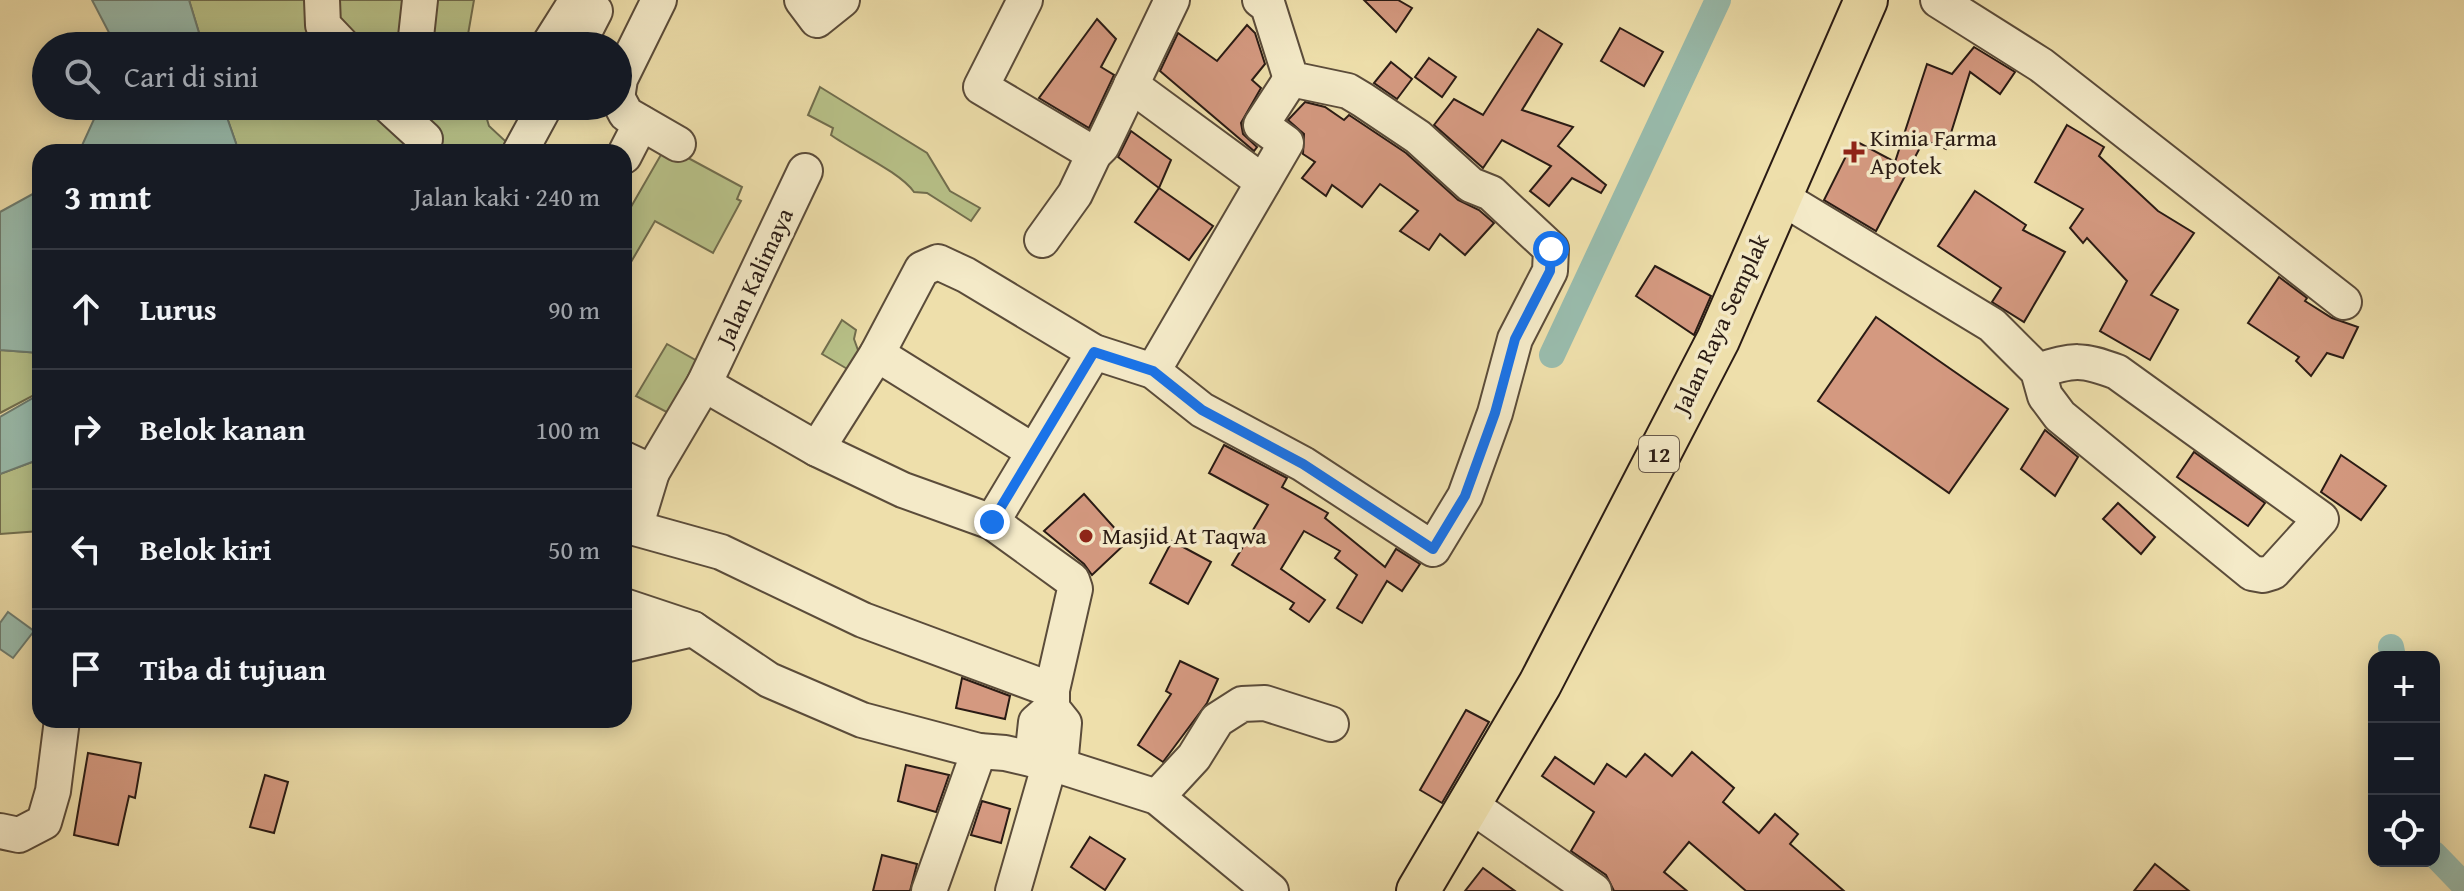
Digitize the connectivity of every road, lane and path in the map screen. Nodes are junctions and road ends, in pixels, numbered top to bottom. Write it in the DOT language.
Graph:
graph roads {
  1 [pos="294,0"];
  2 [pos="420,0"];
  3 [pos="659,0"];
  4 [pos="802,0"];
  5 [pos="842,0"];
  6 [pos="1025,0"];
  7 [pos="1260,0"];
  8 [pos="1866,0"];
  9 [pos="1938,0"];
  10 [pos="1160,5"];
  11 [pos="586,6"];
  12 [pos="329,24"];
  13 [pos="417,32"];
  14 [pos="561,32"];
  15 [pos="580,32"];
  16 [pos="632,55"];
  17 [pos="1291,79"];
  18 [pos="1131,85"];
  19 [pos="632,113"];
  20 [pos="402,120"];
  21 [pos="422,120"];
  22 [pos="537,120"];
  23 [pos="628,120"];
  24 [pos="425,144"];
  25 [pos="427,144"];
  26 [pos="524,144"];
  27 [pos="625,144"];
  28 [pos="678,144"];
  29 [pos="1094,154"];
  30 [pos="805,171"];
  31 [pos="1263,182"];
  32 [pos="1779,196"];
  33 [pos="1042,240"];
  34 [pos="2344,302"];
  35 [pos="1094,352"];
  36 [pos="877,354"];
  37 [pos="1153,371"];
  38 [pos="2038,371"];
  39 [pos="704,384"];
  40 [pos="817,449"];
  41 [pos="1033,451"];
  42 [pos="638,466"];
  43 [pos="632,507"];
  44 [pos="992,522"];
  45 [pos="632,528"];
  46 [pos="632,609"];
  47 [pos="693,629"];
  48 [pos="632,643"];
  49 [pos="1052,699"];
  50 [pos="1331,724"];
  51 [pos="61,728"];
  52 [pos="979,751"];
  53 [pos="1047,764"];
  54 [pos="1157,797"];
  55 [pos="1469,804"];
  56 [pos="0,831"];
  57 [pos="1264,886"];
  58 [pos="929,891"];
  59 [pos="1013,891"];
  60 [pos="1418,891"];
  61 [pos="1594,891"];
  1 -- 12 [label="street"];
  2 -- 13 [label="street"];
  3 -- 16 [label="street"];
  4 -- 5 [label="street"];
  6 -- 29 [label="street"];
  7 -- 17 [label="street"];
  8 -- 32 [label="main road, Jalan Raya Semplak / 12"];
  9 -- 34 [label="street"];
  10 -- 18 [label="street"];
  11 -- 14 [label="street"];
  11 -- 15 [label="street"];
  17 -- 31 [label="street"];
  17 -- 37 [label="street"];
  18 -- 29 [label="street"];
  18 -- 31 [label="street"];
  19 -- 28 [label="street"];
  20 -- 24 [label="street"];
  21 -- 25 [label="street"];
  22 -- 26 [label="street"];
  23 -- 27 [label="street"];
  29 -- 33 [label="street"];
  30 -- 39 [label="street, Jalan Kalimaya"];
  31 -- 37 [label="street"];
  32 -- 38 [label="street"];
  32 -- 55 [label="main road, Jalan Raya Semplak / 12"];
  35 -- 36 [label="street"];
  35 -- 37 [label="street"];
  35 -- 41 [label="street"];
  36 -- 40 [label="street"];
  36 -- 41 [label="street"];
  38 -- 38 [label="street"];
  39 -- 40 [label="street"];
  39 -- 42 [label="street, Jalan Kalimaya"];
  40 -- 44 [label="street"];
  41 -- 44 [label="street"];
  42 -- 43 [label="street, Jalan Kalimaya"];
  44 -- 49 [label="street"];
  45 -- 49 [label="street"];
  46 -- 47 [label="street"];
  47 -- 48 [label="street"];
  47 -- 52 [label="street"];
  49 -- 53 [label="street"];
  50 -- 54 [label="street"];
  51 -- 56 [label="street"];
  52 -- 53 [label="street"];
  52 -- 58 [label="street"];
  53 -- 54 [label="street"];
  53 -- 59 [label="street"];
  54 -- 57 [label="street"];
  55 -- 60 [label="main road, Jalan Raya Semplak / 12"];
  55 -- 61 [label="street"];
}
